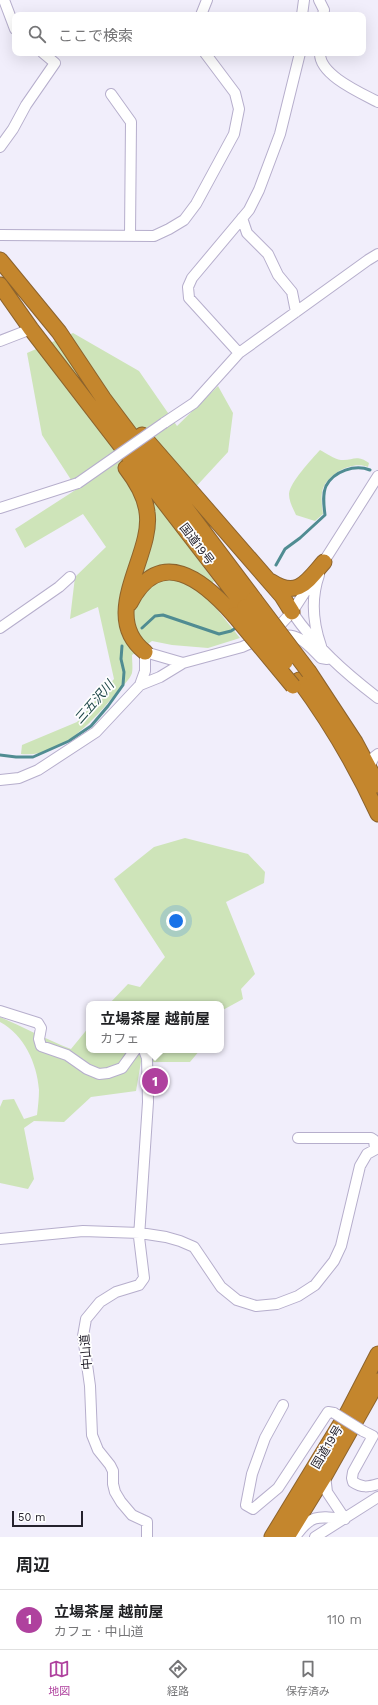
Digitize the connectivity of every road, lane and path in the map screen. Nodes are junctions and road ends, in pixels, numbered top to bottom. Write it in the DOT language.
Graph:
graph roads {
  1 [pos="4,0"];
  2 [pos="207,0"];
  3 [pos="304,0"];
  4 [pos="319,0"];
  5 [pos="202,12"];
  6 [pos="302,12"];
  7 [pos="324,12"];
  8 [pos="12,21"];
  9 [pos="47,56"];
  10 [pos="207,56"];
  11 [pos="299,56"];
  12 [pos="320,56"];
  13 [pos="111,94"];
  14 [pos="378,102"];
  15 [pos="0,147"];
  16 [pos="242,218"];
  17 [pos="0,235"];
  18 [pos="130,235"];
  19 [pos="378,254"];
  20 [pos="0,260"];
  21 [pos="0,285"];
  22 [pos="296,312"];
  23 [pos="31,329"];
  24 [pos="59,332"];
  25 [pos="0,342"];
  26 [pos="239,353"];
  27 [pos="58,364"];
  28 [pos="378,476"];
  29 [pos="0,508"];
  30 [pos="324,562"];
  31 [pos="70,577"];
  32 [pos="267,578"];
  33 [pos="244,607"];
  34 [pos="127,610"];
  35 [pos="292,612"];
  36 [pos="0,628"];
  37 [pos="236,649"];
  38 [pos="322,649"];
  39 [pos="145,652"];
  40 [pos="331,660"];
  41 [pos="183,663"];
  42 [pos="300,679"];
  43 [pos="140,685"];
  44 [pos="378,698"];
  45 [pos="378,754"];
  46 [pos="369,767"];
  47 [pos="0,780"];
  48 [pos="378,785"];
  49 [pos="378,814"];
  50 [pos="0,1011"];
  51 [pos="133,1053"];
  52 [pos="146,1054"];
  53 [pos="298,1138"];
  54 [pos="377,1149"];
  55 [pos="140,1234"];
  56 [pos="0,1239"];
  57 [pos="378,1354"];
  58 [pos="378,1381"];
  59 [pos="283,1405"];
  60 [pos="376,1433"];
  61 [pos="325,1475"];
  62 [pos="378,1484"];
  63 [pos="378,1497"];
  64 [pos="345,1518"];
  65 [pos="148,1537"];
  66 [pos="272,1537"];
  67 [pos="286,1537"];
  68 [pos="294,1537"];
  69 [pos="315,1537"];
  1 -- 8 [label="street"];
  2 -- 5 [label="street"];
  3 -- 6 [label="street"];
  4 -- 7 [label="street"];
  9 -- 15 [label="street"];
  10 -- 18 [label="street"];
  11 -- 16 [label="street"];
  12 -- 14 [label="street"];
  13 -- 18 [label="street"];
  16 -- 22 [label="street"];
  16 -- 26 [label="street"];
  17 -- 18 [label="street"];
  19 -- 22 [label="street"];
  20 -- 24 [label="highway, 国道19号"];
  21 -- 23 [label="highway, 国道19号"];
  22 -- 26 [label="street"];
  23 -- 25 [label="street"];
  23 -- 27 [label="highway, 国道19号"];
  24 -- 32 [label="highway"];
  24 -- 33 [label="highway, 国道19号"];
  26 -- 29 [label="street, bridge"];
  27 -- 33 [label="highway, 国道19号"];
  27 -- 34 [label="highway"];
  28 -- 30 [label="street"];
  30 -- 32 [label="highway"];
  30 -- 35 [label="street"];
  30 -- 38 [label="street"];
  31 -- 36 [label="street"];
  32 -- 35 [label="highway"];
  33 -- 34 [label="highway"];
  33 -- 42 [label="highway, 国道19号, bridge"];
  33 -- 42 [label="highway, bridge"];
  34 -- 39 [label="highway"];
  35 -- 37 [label="street"];
  35 -- 38 [label="street"];
  37 -- 40 [label="street"];
  37 -- 41 [label="street"];
  38 -- 40 [label="street"];
  39 -- 41 [label="street"];
  39 -- 43 [label="street"];
  40 -- 44 [label="street"];
  41 -- 43 [label="street"];
  42 -- 46 [label="highway, 国道19号"];
  42 -- 49 [label="highway, 国道19号"];
  43 -- 47 [label="street"];
  45 -- 46 [label="street"];
  46 -- 48 [label="highway, 国道19号"];
  50 -- 51 [label="street"];
  52 -- 55 [label="street, 中山道"];
  53 -- 54 [label="street"];
  54 -- 55 [label="street"];
  55 -- 56 [label="street"];
  55 -- 65 [label="street, 中山道"];
  57 -- 66 [label="highway, 国道19号"];
  58 -- 61 [label="highway, 国道19号"];
  59 -- 60 [label="street, bridge"];
  60 -- 62 [label="street"];
  61 -- 64 [label="street"];
  61 -- 67 [label="highway, 国道19号"];
  63 -- 64 [label="street"];
  64 -- 68 [label="street"];
  64 -- 69 [label="street"];
}
